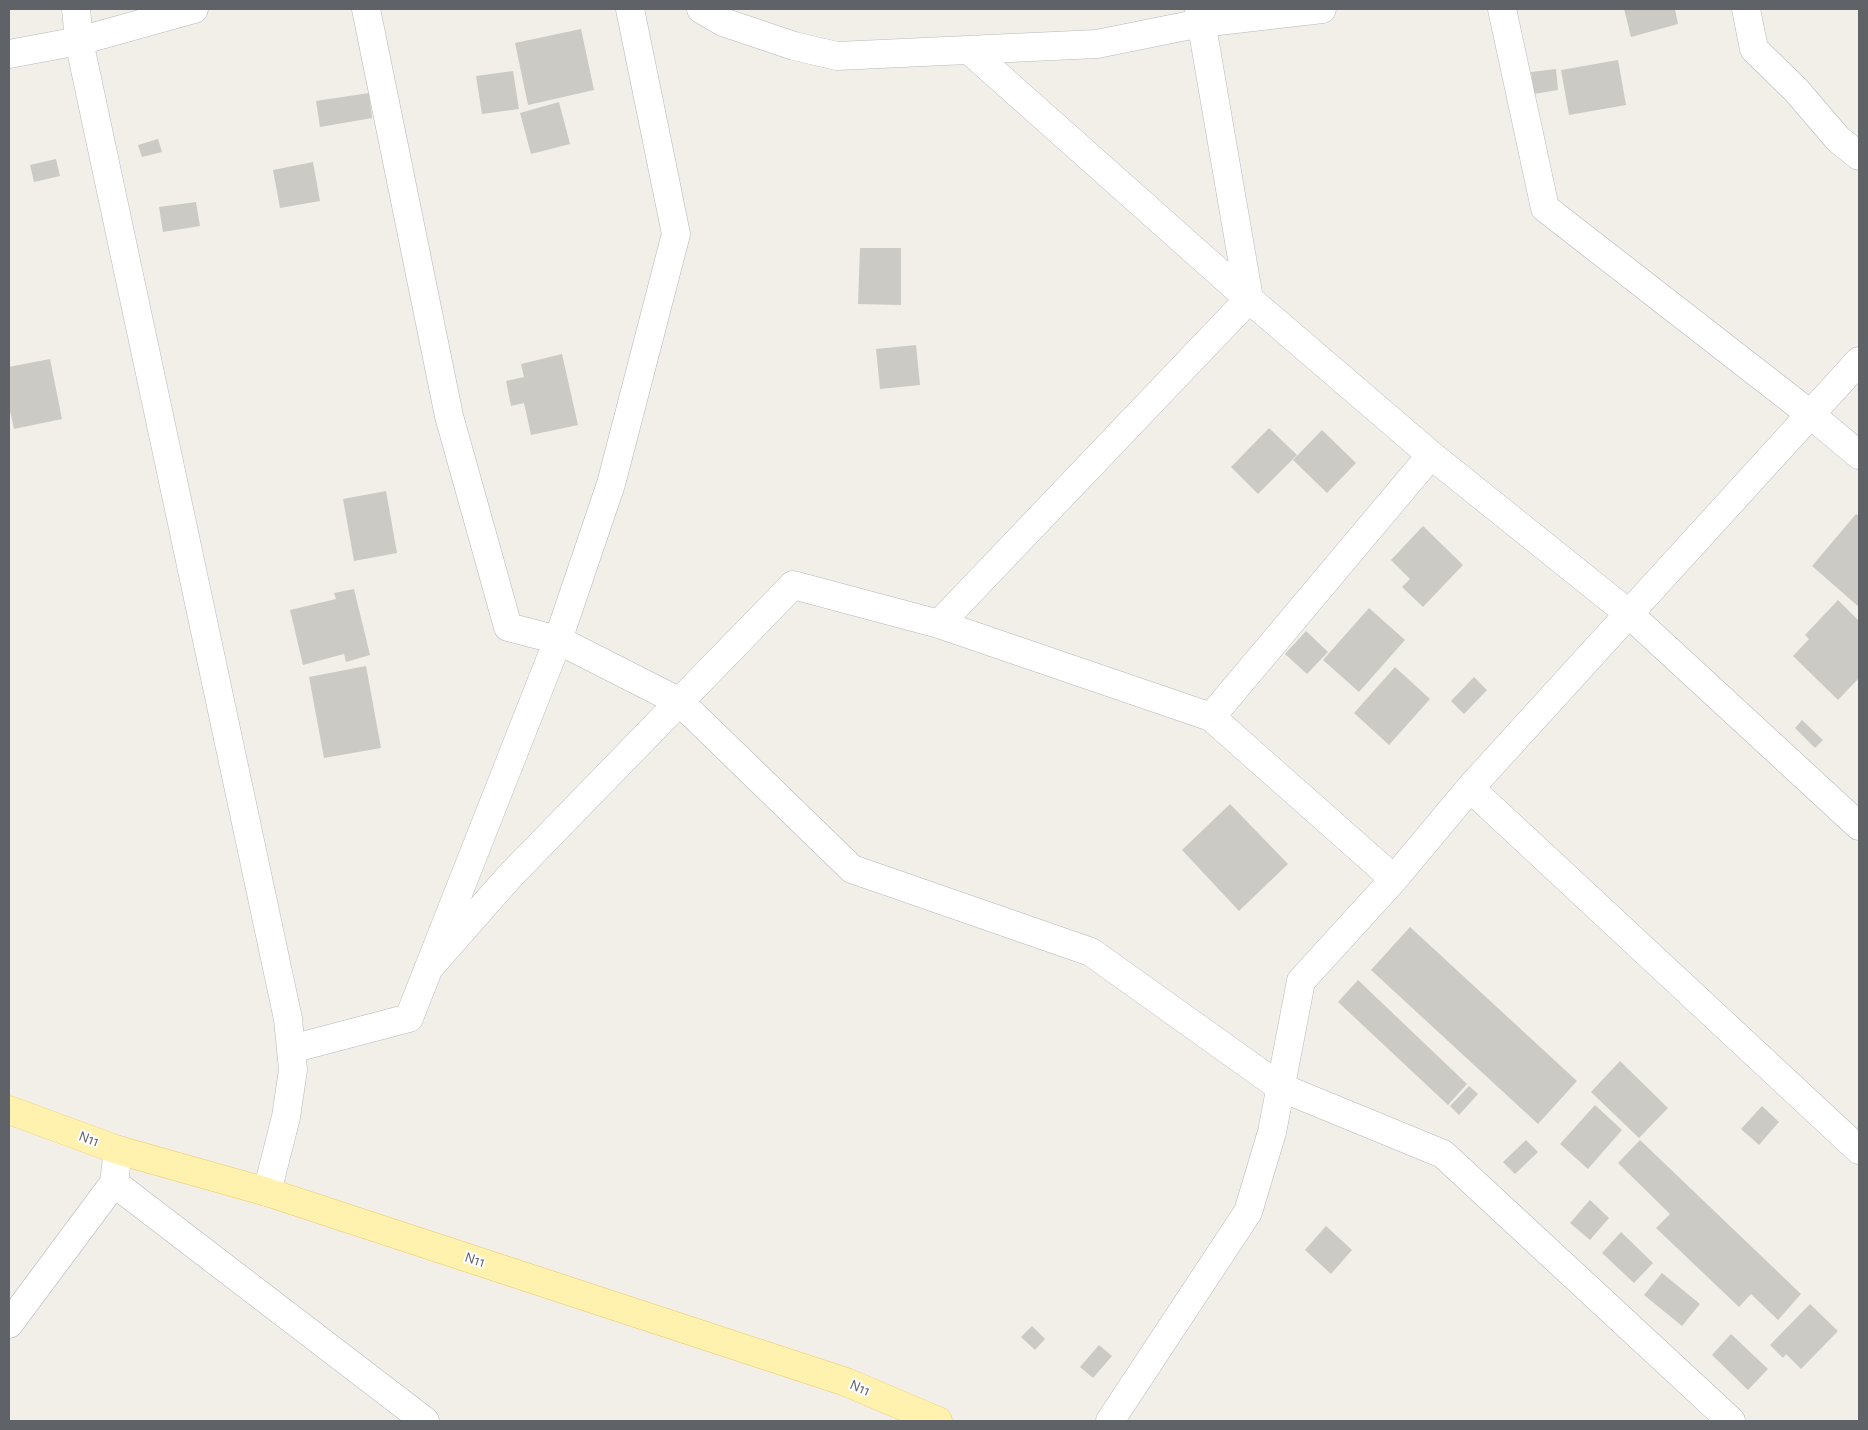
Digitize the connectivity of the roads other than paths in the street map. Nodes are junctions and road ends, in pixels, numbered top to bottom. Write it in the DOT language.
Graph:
graph roads {
  1 [pos="76,9"];
  2 [pos="194,9"];
  3 [pos="366,9"];
  4 [pos="630,9"];
  5 [pos="701,9"];
  6 [pos="1322,9"];
  7 [pos="1502,9"];
  8 [pos="1746,9"];
  9 [pos="1200,16"];
  10 [pos="79,41"];
  11 [pos="969,50"];
  12 [pos="9,54"];
  13 [pos="1859,156"];
  14 [pos="1248,299"];
  15 [pos="1859,361"];
  16 [pos="1810,414"];
  17 [pos="1431,455"];
  18 [pos="1859,455"];
  19 [pos="1628,613"];
  20 [pos="939,624"];
  21 [pos="558,640"];
  22 [pos="680,702"];
  23 [pos="1211,717"];
  24 [pos="1470,788"];
  25 [pos="1859,826"];
  26 [pos="1394,879"];
  27 [pos="428,969"];
  28 [pos="291,1049"];
  29 [pos="1280,1086"];
  30 [pos="9,1110"];
  31 [pos="118,1150"];
  32 [pos="1859,1150"];
  33 [pos="114,1184"];
  34 [pos="267,1192"];
  35 [pos="9,1324"];
  36 [pos="425,1421"];
  37 [pos="938,1421"];
  38 [pos="1110,1421"];
  39 [pos="1731,1421"];
  1 -- 10 [label="street"];
  2 -- 10 [label="street"];
  3 -- 21 [label="street"];
  4 -- 21 [label="street"];
  5 -- 11 [label="street"];
  6 -- 9 [label="street"];
  7 -- 16 [label="street"];
  8 -- 13 [label="street"];
  9 -- 11 [label="street"];
  9 -- 14 [label="street"];
  10 -- 12 [label="street"];
  10 -- 28 [label="street"];
  11 -- 14 [label="street"];
  14 -- 17 [label="street"];
  14 -- 20 [label="street"];
  15 -- 16 [label="street"];
  16 -- 18 [label="street"];
  16 -- 19 [label="street"];
  17 -- 19 [label="street"];
  17 -- 23 [label="street"];
  19 -- 24 [label="street"];
  19 -- 25 [label="street"];
  20 -- 22 [label="street"];
  20 -- 23 [label="street"];
  21 -- 22 [label="street"];
  21 -- 27 [label="street"];
  22 -- 27 [label="street"];
  22 -- 29 [label="street"];
  23 -- 26 [label="street"];
  24 -- 26 [label="street"];
  24 -- 32 [label="street"];
  26 -- 29 [label="street"];
  27 -- 28 [label="street"];
  28 -- 34 [label="street"];
  29 -- 38 [label="street"];
  29 -- 39 [label="street"];
  30 -- 31 [label="main road, N11"];
  31 -- 33 [label="street"];
  31 -- 34 [label="main road, N11"];
  33 -- 35 [label="street"];
  33 -- 36 [label="street"];
  34 -- 37 [label="main road, N11"];
}
